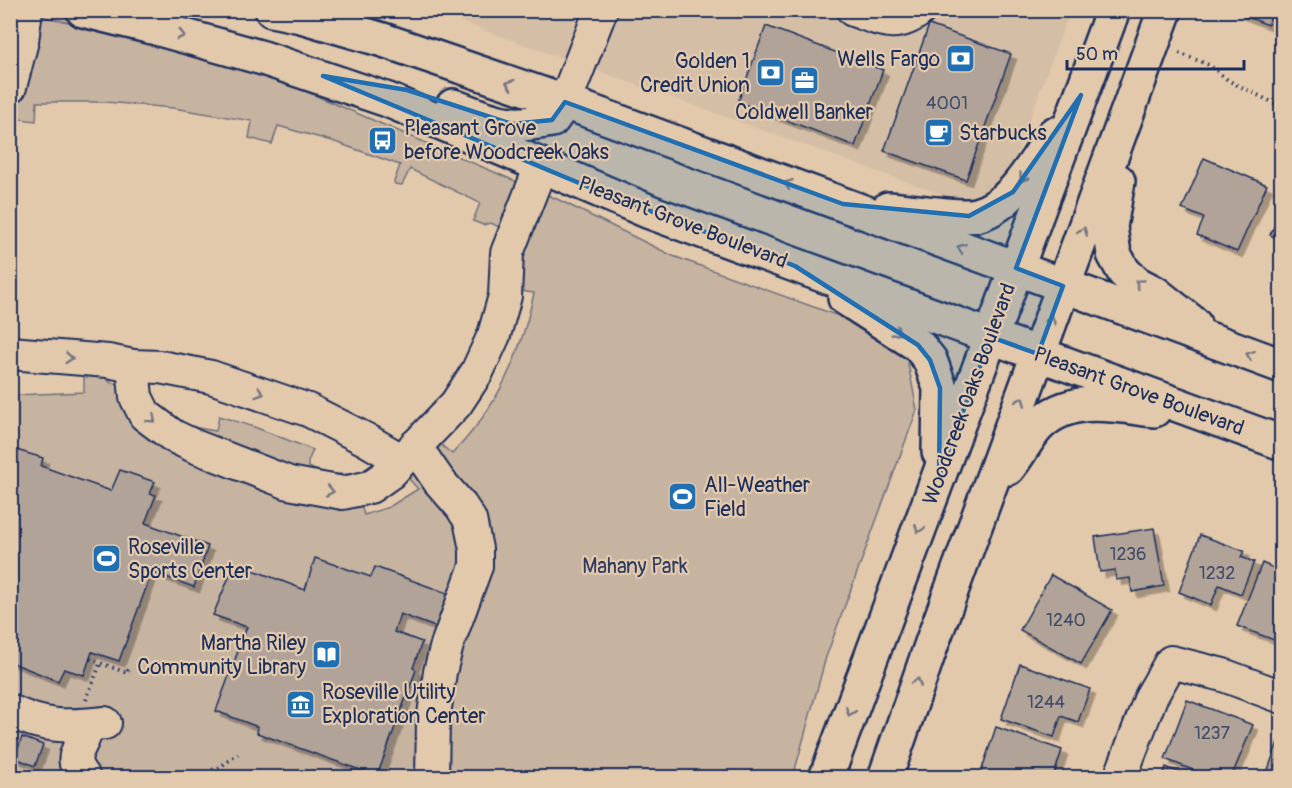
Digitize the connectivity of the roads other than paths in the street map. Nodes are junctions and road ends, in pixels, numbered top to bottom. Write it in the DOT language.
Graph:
graph roads {
  1 [pos="26,10"];
  2 [pos="83,10"];
  3 [pos="601,10"];
  4 [pos="853,10"];
  5 [pos="920,10"];
  6 [pos="1113,10"];
  7 [pos="1165,10"];
  8 [pos="292,12"];
  9 [pos="323,76"];
  10 [pos="10,87"];
  11 [pos="1081,95"];
  12 [pos="565,102"];
  13 [pos="1128,109"];
  14 [pos="541,166"];
  15 [pos="843,204"];
  16 [pos="795,266"];
  17 [pos="1016,268"];
  18 [pos="1063,286"];
  19 [pos="991,337"];
  20 [pos="1219,344"];
  21 [pos="10,353"];
  22 [pos="1038,354"];
  23 [pos="133,366"];
  24 [pos="1281,366"];
  25 [pos="1209,417"];
  26 [pos="1281,443"];
  27 [pos="408,453"];
  28 [pos="939,476"];
  29 [pos="986,495"];
  30 [pos="1281,697"];
  31 [pos="10,711"];
  32 [pos="84,777"];
  33 [pos="432,777"];
  34 [pos="826,777"];
  35 [pos="885,777"];
  36 [pos="1120,777"];
  1 -- 10 [label="street"];
  2 -- 9 [label="main road, Pleasant Grove Boulevard, one-way"];
  3 -- 12 [label="street"];
  4 -- 5 [label="street"];
  6 -- 11 [label="main road, Woodcreek Oaks Boulevard"];
  7 -- 13 [label="main road"];
  12 -- 8 [label="main road, one-way"];
  9 -- 12 [label="main road"];
  9 -- 14 [label="main road, Pleasant Grove Boulevard"];
  11 -- 15 [label="main road, one-way"];
  11 -- 17 [label="main road, Woodcreek Oaks Boulevard"];
  15 -- 12 [label="main road, one-way"];
  18 -- 13 [label="main road, one-way"];
  20 -- 13 [label="main road, one-way"];
  14 -- 16 [label="main road, Pleasant Grove Boulevard"];
  14 -- 27 [label="street"];
  17 -- 15 [label="main road, one-way"];
  16 -- 19 [label="main road, Pleasant Grove Boulevard"];
  16 -- 28 [label="main road, one-way"];
  17 -- 18 [label="main road"];
  17 -- 19 [label="main road, Woodcreek Oaks Boulevard"];
  18 -- 20 [label="main road"];
  22 -- 18 [label="main road, one-way"];
  19 -- 22 [label="main road, Pleasant Grove Boulevard"];
  19 -- 28 [label="main road, Woodcreek Oaks Boulevard"];
  24 -- 20 [label="main road, one-way"];
  21 -- 23 [label="street, one-way"];
  22 -- 25 [label="main road, Pleasant Grove Boulevard"];
  29 -- 22 [label="main road, one-way"];
  23 -- 27 [label="street, one-way"];
  23 -- 27 [label="street, one-way"];
  25 -- 26 [label="main road, Pleasant Grove Boulevard"];
  25 -- 29 [label="main road"];
  27 -- 33 [label="street"];
  28 -- 34 [label="main road, Woodcreek Oaks Boulevard, one-way"];
  35 -- 29 [label="main road, one-way"];
  30 -- 36 [label="street"];
  31 -- 32 [label="street"];
}
